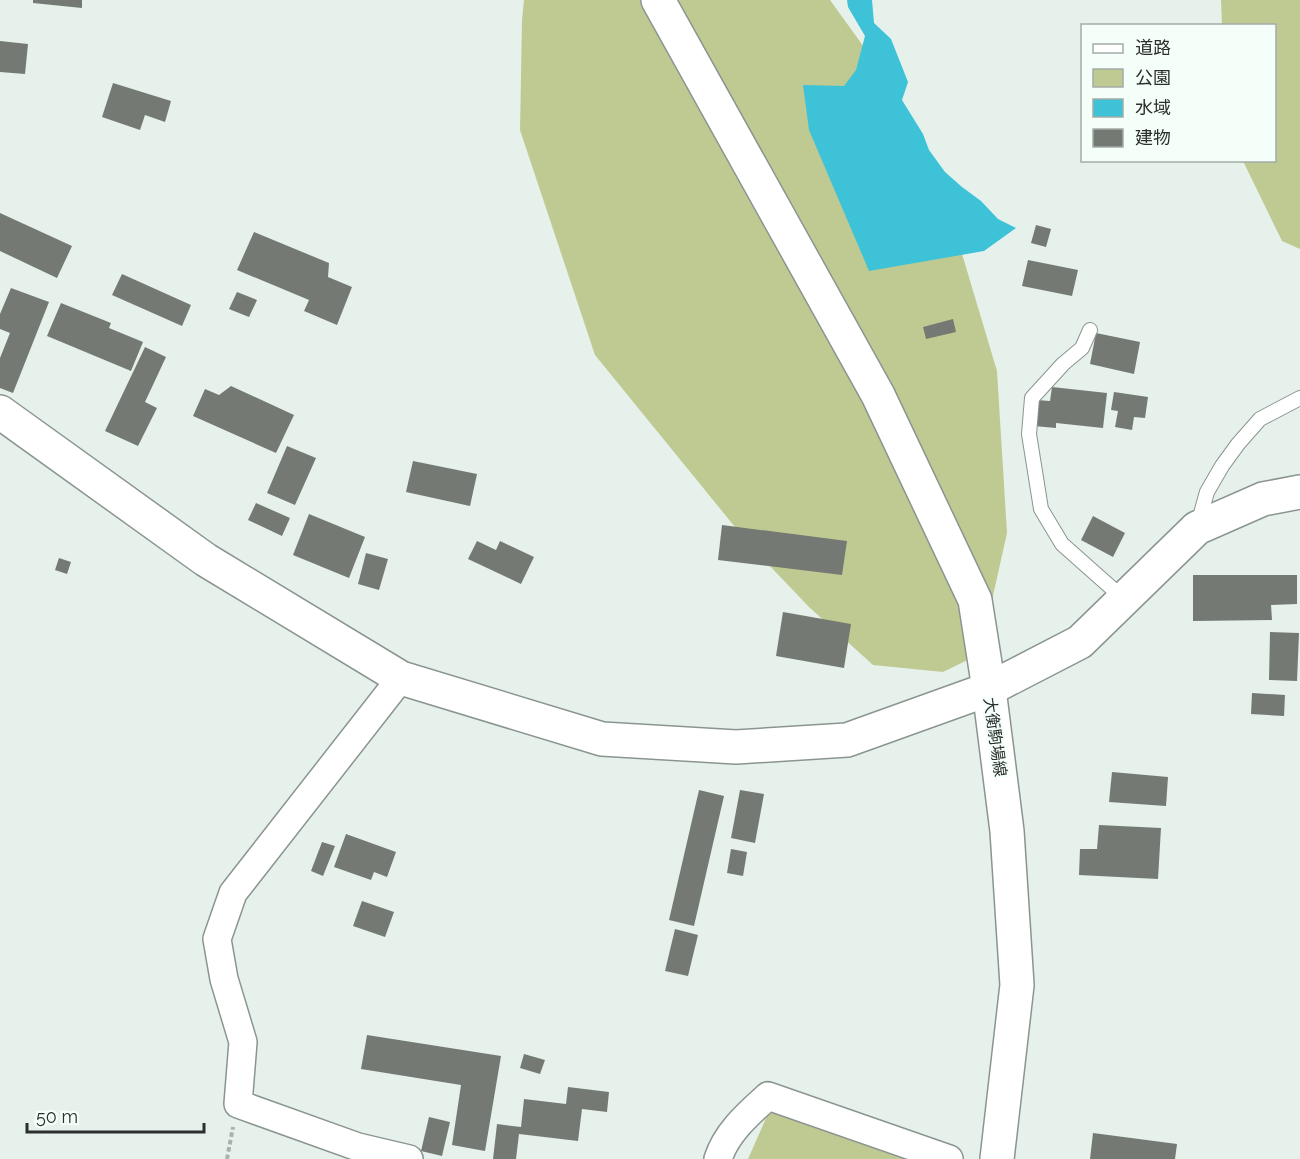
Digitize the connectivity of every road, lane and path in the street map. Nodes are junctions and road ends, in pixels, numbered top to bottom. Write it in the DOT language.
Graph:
graph roads {
  1 [pos="658,0"];
  2 [pos="1090,330"];
  3 [pos="1300,398"];
  4 [pos="0,412"];
  5 [pos="1300,492"];
  6 [pos="1197,528"];
  7 [pos="1125,598"];
  8 [pos="401,678"];
  9 [pos="989,689"];
  10 [pos="238,1104"];
  11 [pos="226,1159"];
  12 [pos="409,1159"];
  13 [pos="718,1159"];
  14 [pos="949,1159"];
  15 [pos="997,1159"];
  1 -- 9 [label="street"];
  2 -- 7 [label="lane"];
  3 -- 6 [label="lane"];
  4 -- 8 [label="street"];
  5 -- 6 [label="street, 大衡駒場線"];
  6 -- 7 [label="street, 大衡駒場線"];
  7 -- 9 [label="street, 大衡駒場線"];
  8 -- 9 [label="street"];
  8 -- 10 [label="street"];
  9 -- 15 [label="street, 大衡駒場線"];
  10 -- 11 [label="path"];
  10 -- 12 [label="street"];
  13 -- 14 [label="street"];
}
